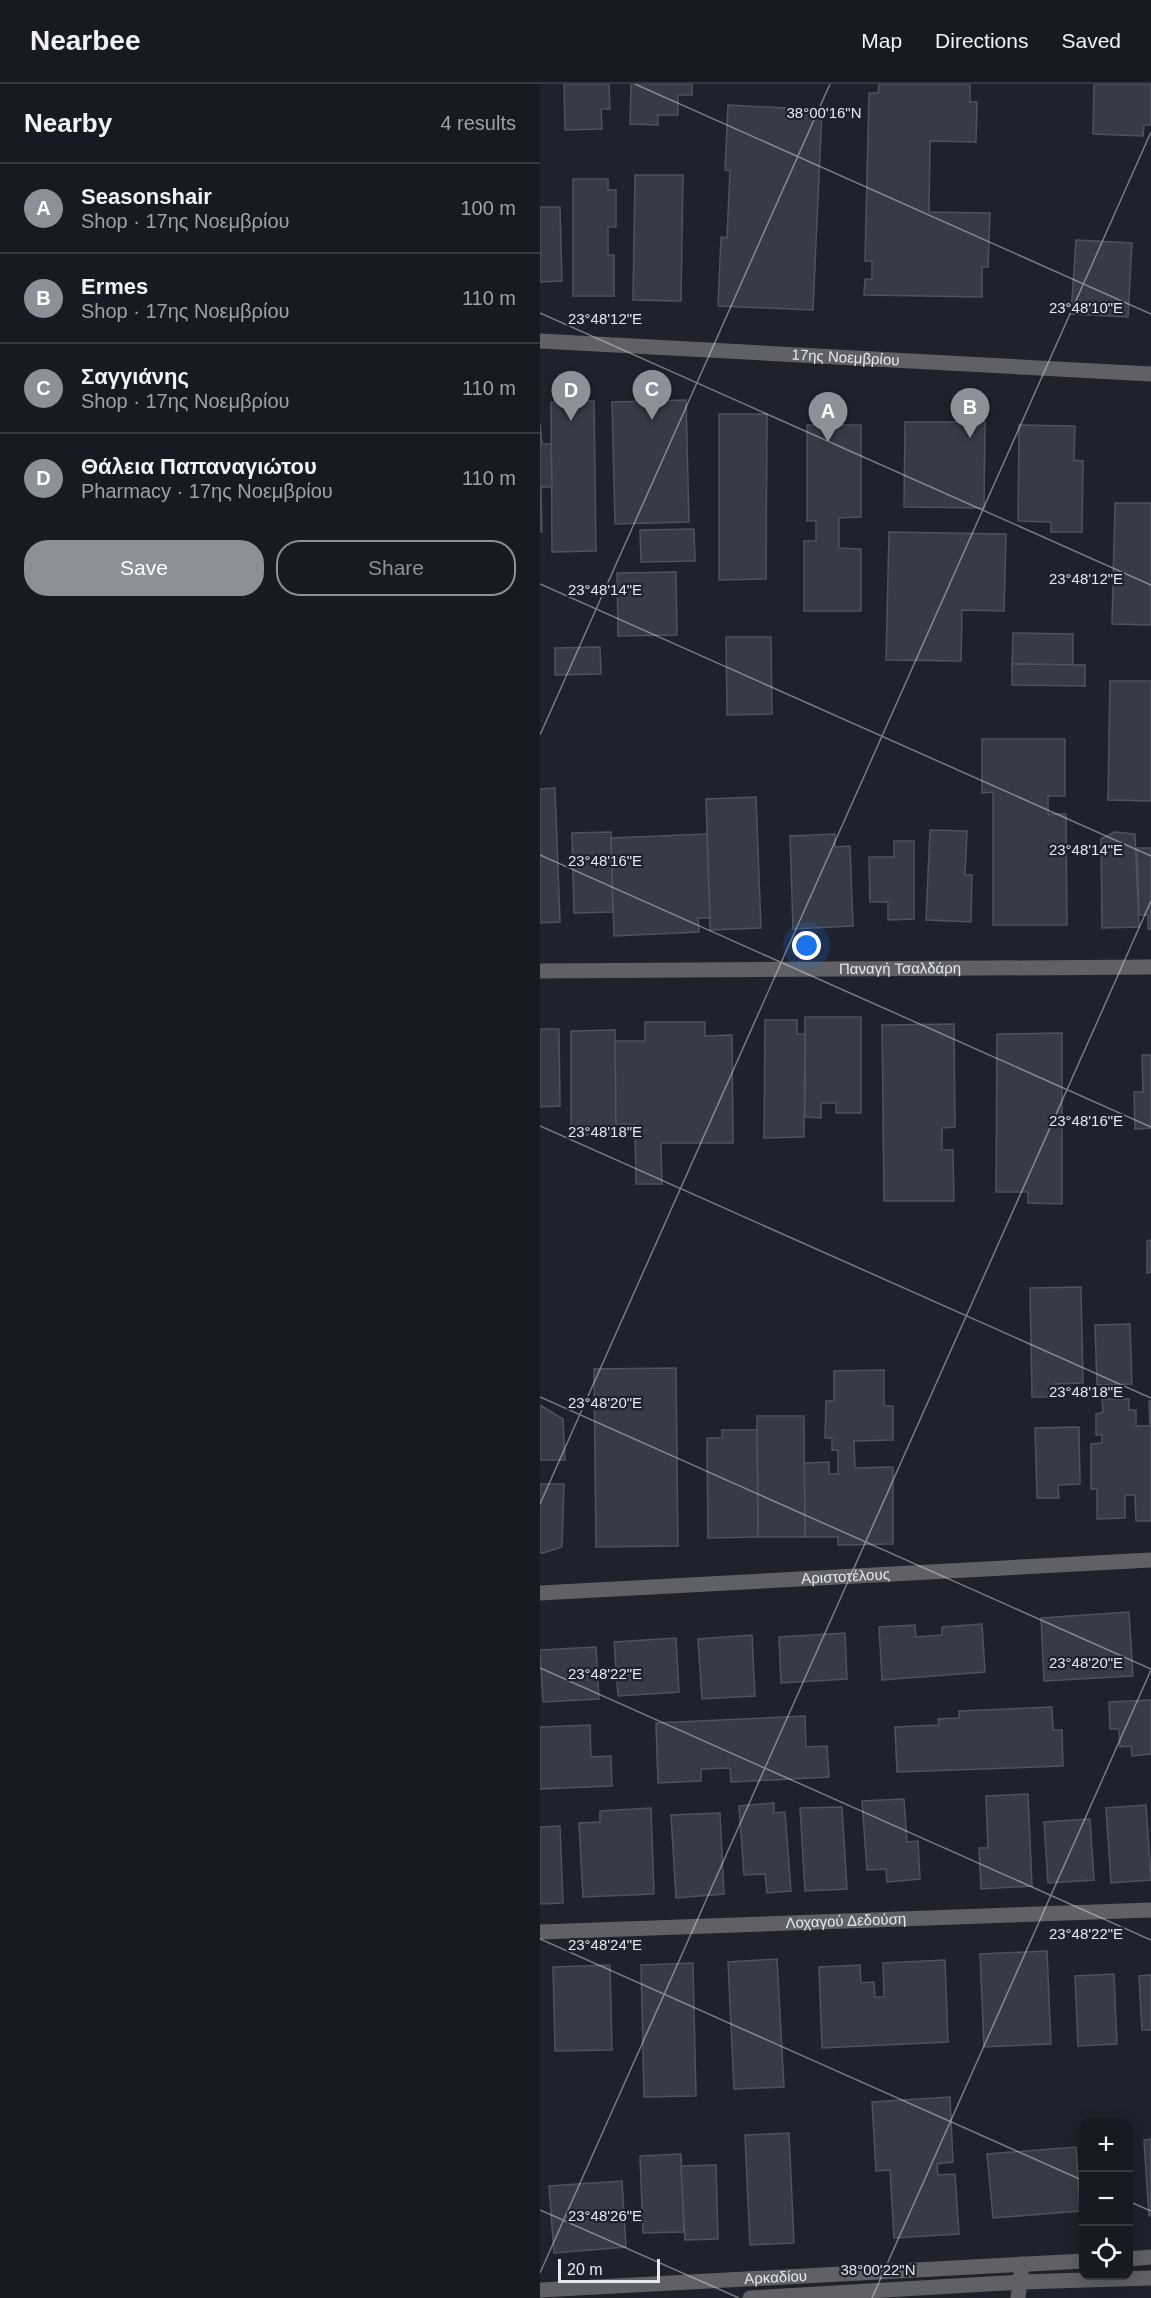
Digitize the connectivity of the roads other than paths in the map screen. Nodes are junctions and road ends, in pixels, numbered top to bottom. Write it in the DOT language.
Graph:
graph roads {
  1 [pos="540,341"];
  2 [pos="1151,374"];
  3 [pos="1151,967"];
  4 [pos="540,971"];
  5 [pos="1151,1560"];
  6 [pos="540,1593"];
  7 [pos="1151,1910"];
  8 [pos="540,1932"];
  9 [pos="1151,2257"];
  10 [pos="1133,2259"];
  11 [pos="1079,2261"];
  12 [pos="1022,2264"];
  13 [pos="1151,2278"];
  14 [pos="1021,2282"];
  15 [pos="540,2290"];
  16 [pos="750,2298"];
  17 [pos="1018,2298"];
  1 -- 2 [label="street, 17ης Νοεμβρίου"];
  3 -- 4 [label="street, Παναγή Τσαλδάρη"];
  5 -- 6 [label="street, Αριστοτέλους"];
  7 -- 8 [label="street, Λοχαγού Δεδούση"];
  9 -- 10 [label="street"];
  11 -- 12 [label="street, Αρκαδίου"];
  12 -- 14 [label="street"];
  12 -- 15 [label="street, Αρκαδίου"];
  13 -- 14 [label="street, Αρκαδίου"];
  14 -- 16 [label="street, Αρκαδίου"];
  14 -- 17 [label="street"];
}
